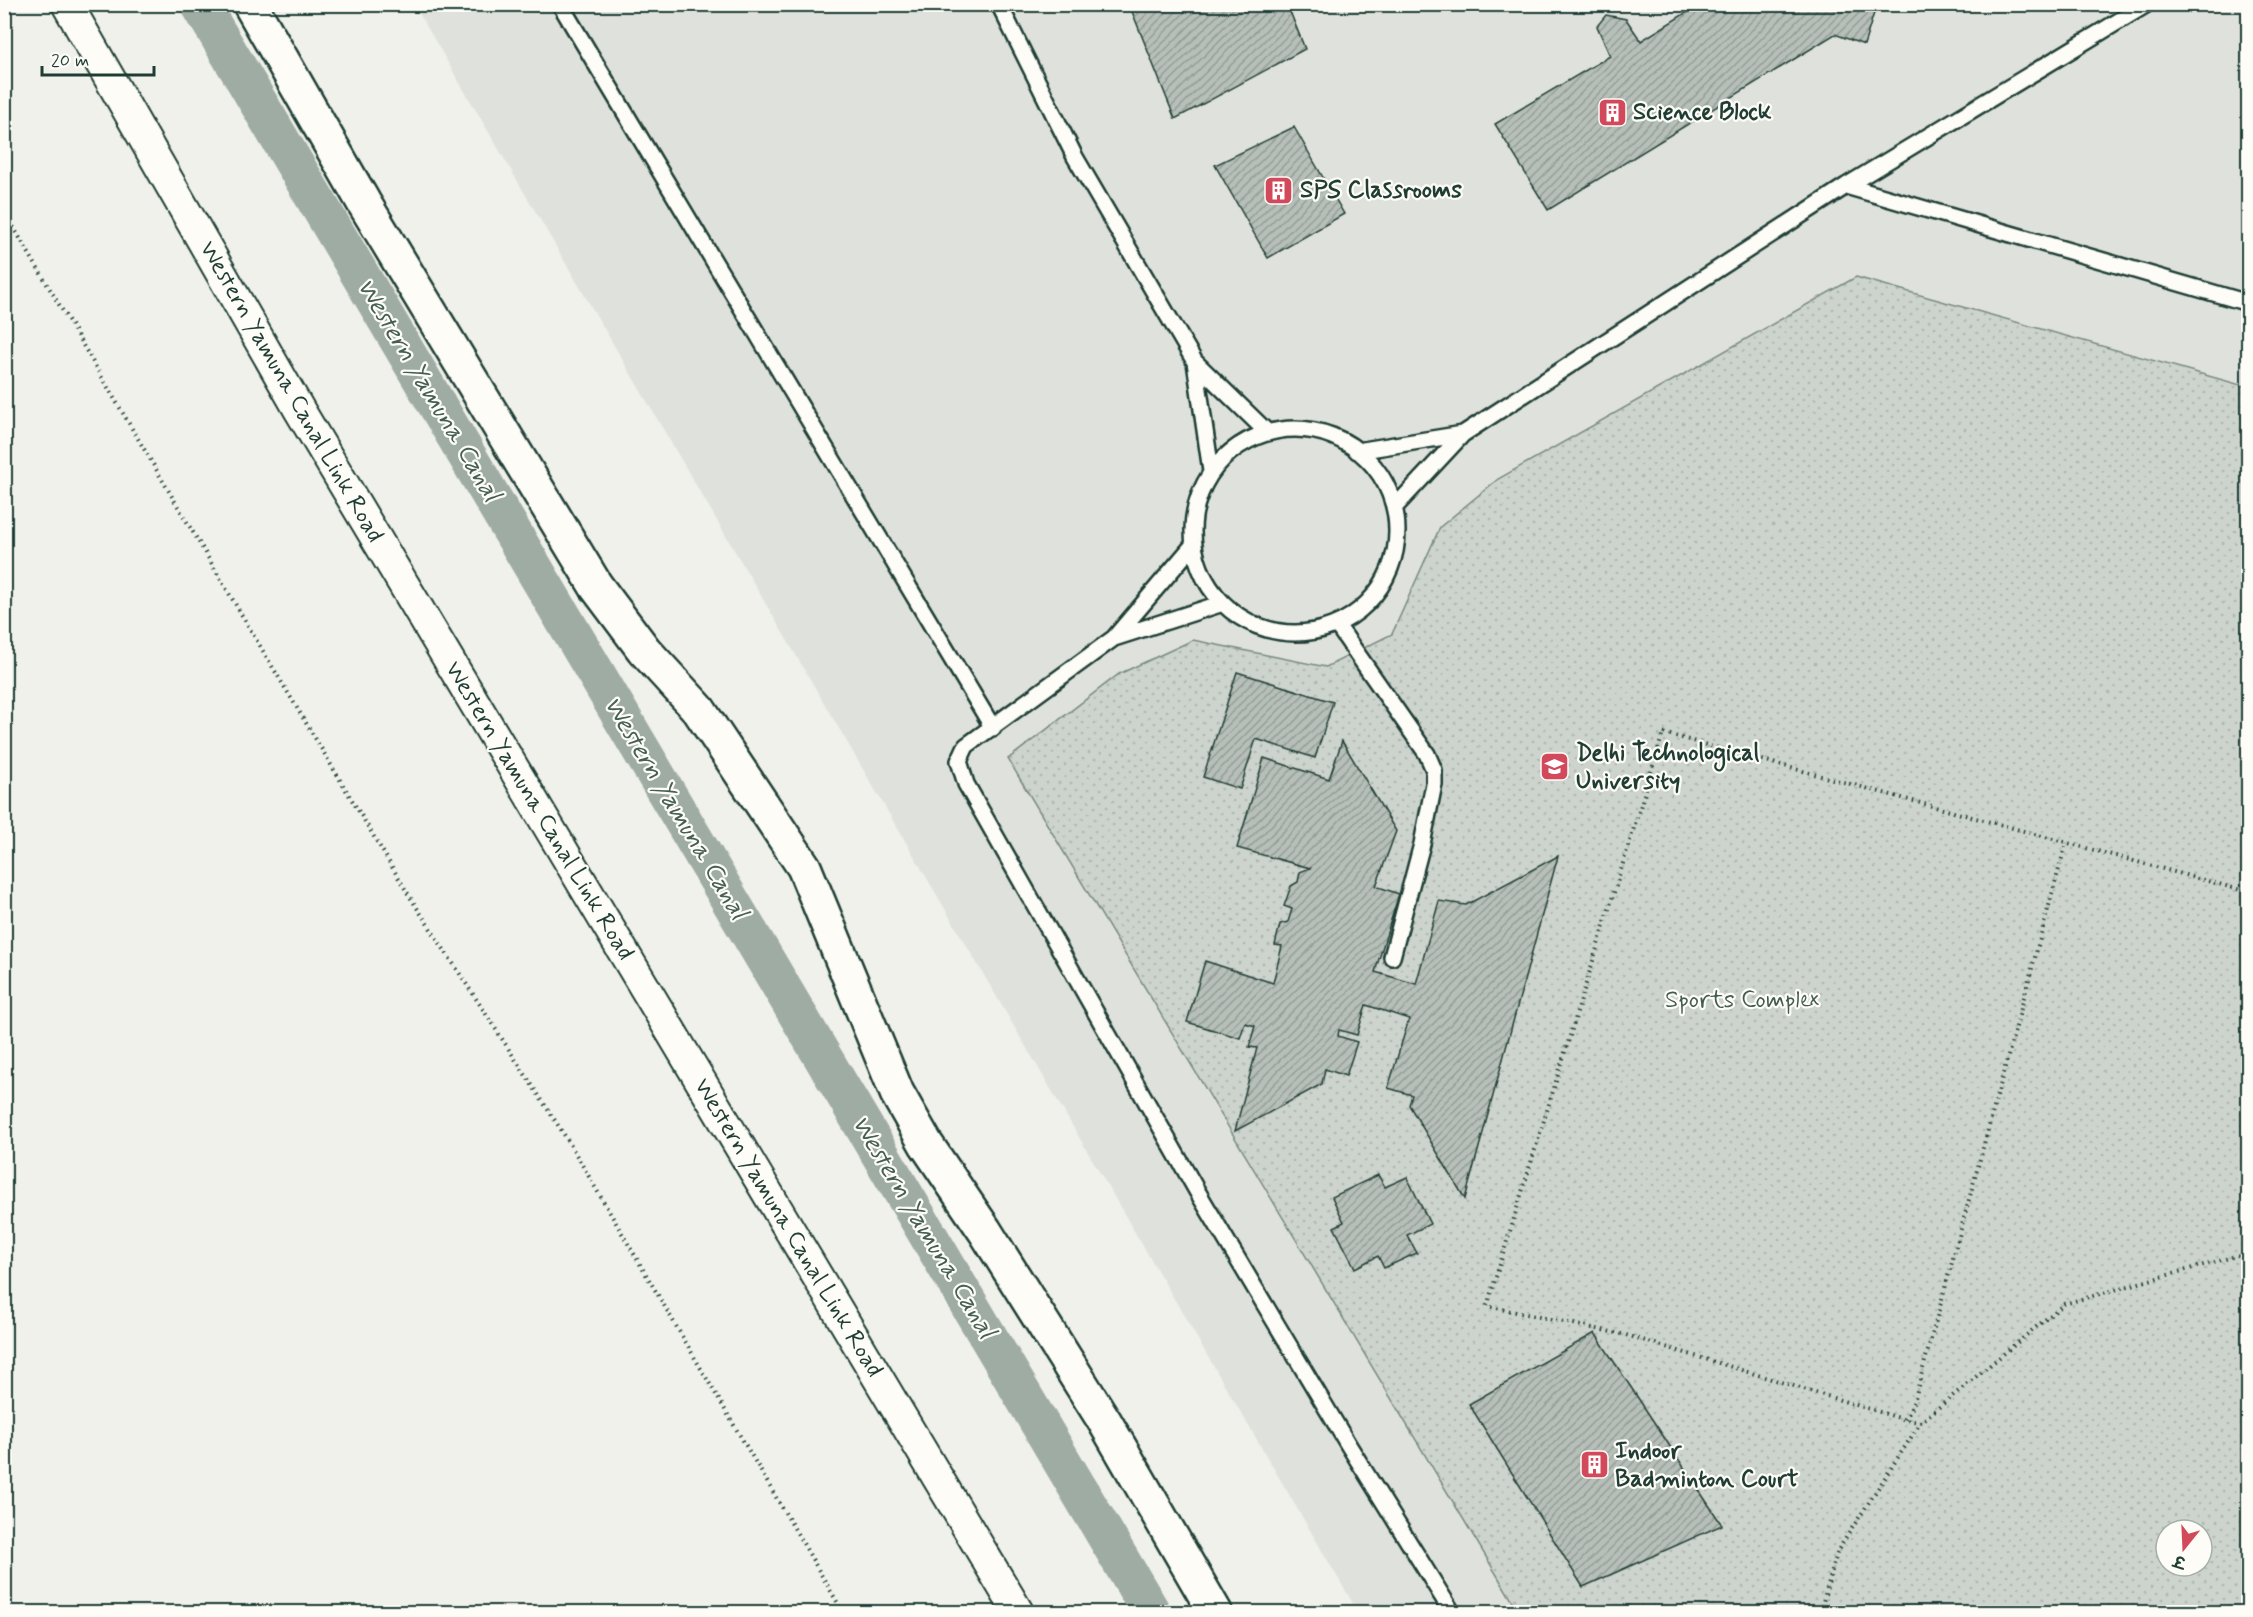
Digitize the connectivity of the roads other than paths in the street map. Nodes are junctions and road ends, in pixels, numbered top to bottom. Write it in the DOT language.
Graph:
graph roads {
  1 [pos="67,4"];
  2 [pos="250,4"];
  3 [pos="560,4"];
  4 [pos="999,4"];
  5 [pos="2146,4"];
  6 [pos="1846,186"];
  7 [pos="2248,303"];
  8 [pos="1195,362"];
  9 [pos="1268,433"];
  10 [pos="1463,434"];
  11 [pos="1357,451"];
  12 [pos="1212,471"];
  13 [pos="1395,507"];
  14 [pos="1194,544"];
  15 [pos="1223,603"];
  16 [pos="1337,625"];
  17 [pos="1114,638"];
  18 [pos="993,728"];
  19 [pos="1392,957"];
  20 [pos="1018,1612"];
  21 [pos="1215,1612"];
  22 [pos="1452,1612"];
  1 -- 20 [label="street, Western Yamuna Canal Link Road"];
  2 -- 21 [label="street"];
  3 -- 18 [label="lane"];
  4 -- 8 [label="lane"];
  5 -- 6 [label="lane"];
  6 -- 7 [label="lane"];
  6 -- 10 [label="lane"];
  8 -- 9 [label="lane"];
  8 -- 12 [label="lane"];
  9 -- 11 [label="lane"];
  9 -- 12 [label="lane"];
  10 -- 11 [label="lane"];
  10 -- 13 [label="lane"];
  11 -- 13 [label="lane"];
  12 -- 14 [label="lane"];
  13 -- 16 [label="lane"];
  14 -- 15 [label="lane"];
  14 -- 17 [label="lane"];
  15 -- 16 [label="lane"];
  15 -- 17 [label="lane"];
  16 -- 19 [label="lane"];
  17 -- 18 [label="lane"];
  18 -- 22 [label="lane"];
}
